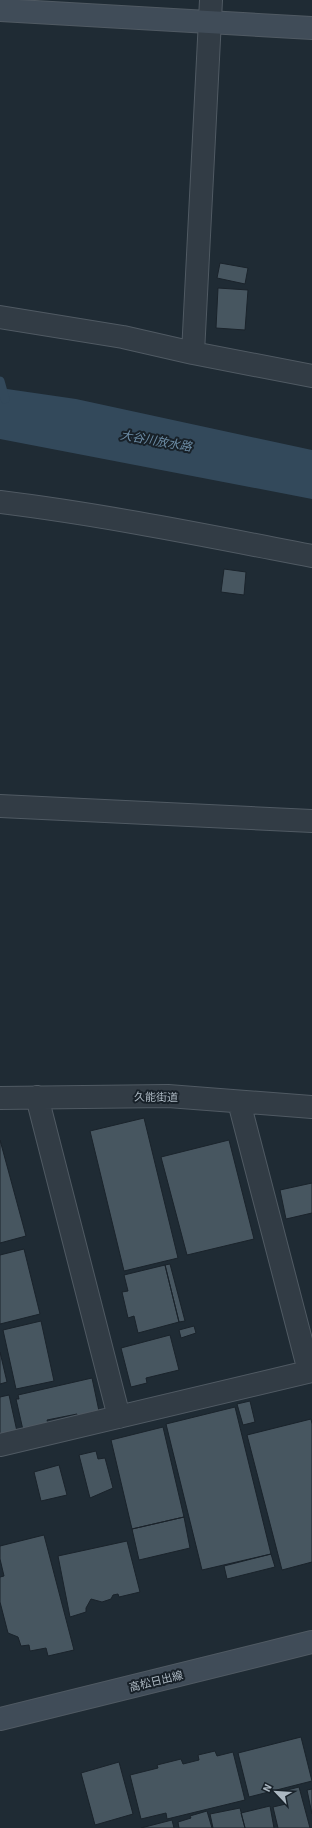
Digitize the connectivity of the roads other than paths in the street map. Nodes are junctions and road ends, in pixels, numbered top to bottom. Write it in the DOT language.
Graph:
graph roads {
  1 [pos="212,0"];
  2 [pos="0,10"];
  3 [pos="210,22"];
  4 [pos="312,28"];
  5 [pos="0,317"];
  6 [pos="193,354"];
  7 [pos="312,376"];
  8 [pos="0,502"];
  9 [pos="312,556"];
  10 [pos="0,806"];
  11 [pos="312,821"];
  12 [pos="37,1097"];
  13 [pos="0,1098"];
  14 [pos="239,1102"];
  15 [pos="312,1107"];
  16 [pos="310,1371"];
  17 [pos="120,1417"];
  18 [pos="0,1445"];
  19 [pos="312,1642"];
  20 [pos="0,1720"];
  1 -- 3 [label="street"];
  2 -- 3 [label="main road"];
  3 -- 4 [label="main road"];
  3 -- 6 [label="street"];
  5 -- 6 [label="street"];
  6 -- 7 [label="street"];
  8 -- 9 [label="street"];
  10 -- 11 [label="street"];
  12 -- 13 [label="street, 久能街道"];
  12 -- 14 [label="street, 久能街道"];
  12 -- 17 [label="street"];
  14 -- 15 [label="street, 久能街道"];
  14 -- 16 [label="street"];
  16 -- 17 [label="street"];
  17 -- 18 [label="street"];
  19 -- 20 [label="main road, 高松日出線"];
}
